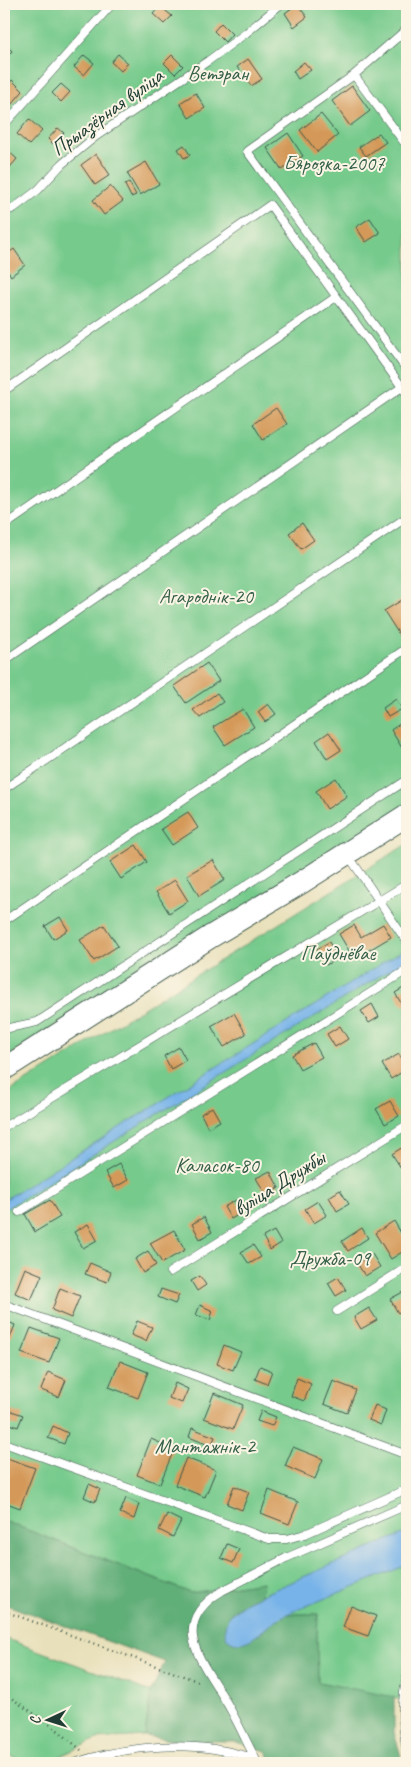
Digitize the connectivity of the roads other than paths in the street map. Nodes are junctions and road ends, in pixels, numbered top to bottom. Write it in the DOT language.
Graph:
graph roads {
  1 [pos="112,4"];
  2 [pos="281,4"];
  3 [pos="407,29"];
  4 [pos="354,74"];
  5 [pos="4,125"];
  6 [pos="407,146"];
  7 [pos="4,212"];
  8 [pos="336,297"];
  9 [pos="407,370"];
  10 [pos="402,387"];
  11 [pos="4,391"];
  12 [pos="407,394"];
  13 [pos="407,517"];
  14 [pos="4,526"];
  15 [pos="407,648"];
  16 [pos="4,661"];
  17 [pos="407,780"];
  18 [pos="4,789"];
  19 [pos="407,814"];
  20 [pos="346,853"];
  21 [pos="407,884"];
  22 [pos="379,900"];
  23 [pos="4,921"];
  24 [pos="407,942"];
  25 [pos="407,970"];
  26 [pos="4,1028"];
  27 [pos="4,1069"];
  28 [pos="407,1125"];
  29 [pos="4,1127"];
  30 [pos="19,1212"];
  31 [pos="407,1267"];
  32 [pos="170,1272"];
  33 [pos="4,1304"];
  34 [pos="337,1311"];
  35 [pos="4,1443"];
  36 [pos="407,1454"];
  37 [pos="407,1489"];
  38 [pos="407,1504"];
  39 [pos="407,1676"];
  40 [pos="407,1751"];
  41 [pos="256,1761"];
  42 [pos="74,1763"];
  1 -- 5 [label="lane"];
  2 -- 7 [label="lane, Прыазёрная вуліца"];
  3 -- 4 [label="lane"];
  4 -- 6 [label="lane"];
  4 -- 9 [label="lane"];
  8 -- 10 [label="lane"];
  8 -- 11 [label="lane"];
  8 -- 14 [label="lane"];
  10 -- 12 [label="lane"];
  10 -- 16 [label="lane"];
  13 -- 18 [label="lane"];
  15 -- 23 [label="lane"];
  17 -- 26 [label="lane"];
  19 -- 20 [label="street"];
  20 -- 22 [label="lane"];
  20 -- 27 [label="street"];
  21 -- 22 [label="lane"];
  22 -- 24 [label="lane"];
  22 -- 29 [label="lane"];
  25 -- 30 [label="lane"];
  28 -- 32 [label="lane, вуліца Дружбы"];
  31 -- 34 [label="lane"];
  33 -- 36 [label="lane"];
  35 -- 37 [label="lane"];
  38 -- 41 [label="lane"];
  39 -- 40 [label="lane"];
  41 -- 42 [label="lane"];
}
